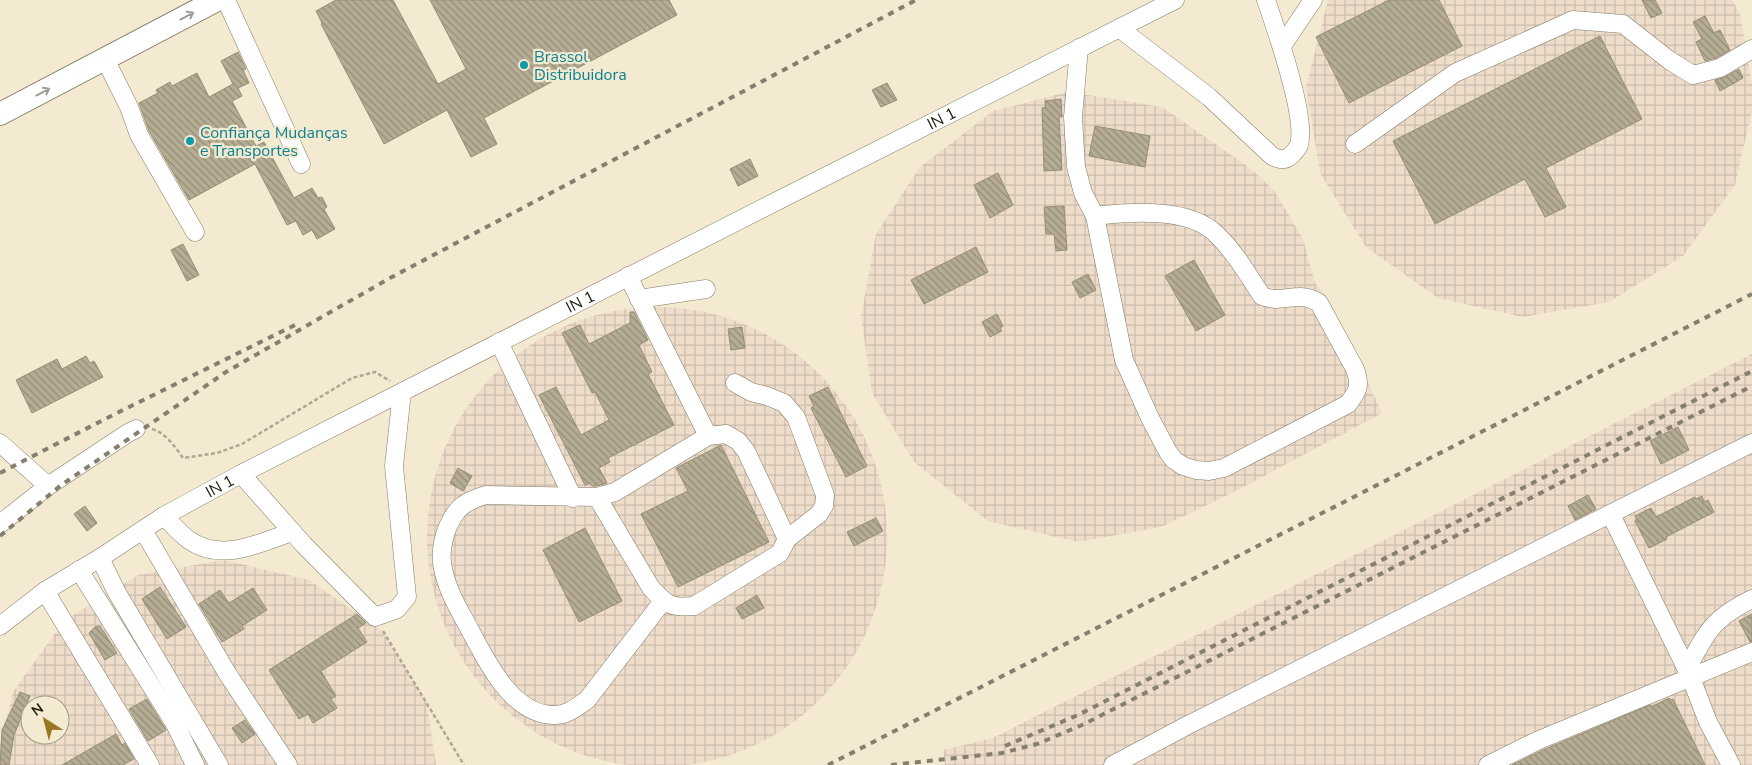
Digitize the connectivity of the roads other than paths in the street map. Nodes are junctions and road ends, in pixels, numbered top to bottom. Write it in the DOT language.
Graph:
graph roads {
  1 [pos="217,0"];
  2 [pos="226,0"];
  3 [pos="1175,0"];
  4 [pos="1266,0"];
  5 [pos="1313,0"];
  6 [pos="1119,28"];
  7 [pos="1282,46"];
  8 [pos="1079,48"];
  9 [pos="1752,49"];
  10 [pos="106,59"];
  11 [pos="0,114"];
  12 [pos="1355,144"];
  13 [pos="301,164"];
  14 [pos="1095,216"];
  15 [pos="194,232"];
  16 [pos="628,276"];
  17 [pos="706,289"];
  18 [pos="639,299"];
  19 [pos="499,342"];
  20 [pos="735,383"];
  21 [pos="402,392"];
  22 [pos="136,429"];
  23 [pos="708,436"];
  24 [pos="0,443"];
  25 [pos="1752,443"];
  26 [pos="241,474"];
  27 [pos="48,486"];
  28 [pos="597,497"];
  29 [pos="573,498"];
  30 [pos="1611,514"];
  31 [pos="164,516"];
  32 [pos="0,524"];
  33 [pos="142,530"];
  34 [pos="292,532"];
  35 [pos="787,539"];
  36 [pos="100,558"];
  37 [pos="80,570"];
  38 [pos="45,591"];
  39 [pos="1752,599"];
  40 [pos="663,601"];
  41 [pos="0,626"];
  42 [pos="1752,652"];
  43 [pos="1689,673"];
  44 [pos="150,765"];
  45 [pos="195,765"];
  46 [pos="219,765"];
  47 [pos="288,765"];
  48 [pos="1113,765"];
  49 [pos="1488,765"];
  50 [pos="1731,765"];
  10 -- 1 [label="main road, one-way"];
  2 -- 13 [label="street"];
  3 -- 6 [label="street, IN 1"];
  4 -- 7 [label="street"];
  5 -- 7 [label="street"];
  6 -- 7 [label="street"];
  6 -- 8 [label="street, IN 1"];
  8 -- 14 [label="street"];
  8 -- 16 [label="street, IN 1"];
  9 -- 12 [label="street"];
  11 -- 10 [label="main road, one-way"];
  10 -- 15 [label="street"];
  14 -- 14 [label="street"];
  16 -- 18 [label="street"];
  16 -- 19 [label="street, IN 1"];
  17 -- 18 [label="street"];
  18 -- 23 [label="street"];
  19 -- 21 [label="street, IN 1"];
  19 -- 29 [label="street"];
  20 -- 35 [label="street"];
  21 -- 26 [label="street, IN 1"];
  21 -- 34 [label="street"];
  22 -- 27 [label="street"];
  23 -- 28 [label="street"];
  23 -- 35 [label="street"];
  24 -- 27 [label="street"];
  25 -- 30 [label="street"];
  26 -- 31 [label="street, IN 1"];
  26 -- 34 [label="street"];
  27 -- 32 [label="street"];
  28 -- 29 [label="street"];
  28 -- 40 [label="street"];
  29 -- 40 [label="street"];
  30 -- 43 [label="street"];
  30 -- 48 [label="street"];
  31 -- 33 [label="street, IN 1"];
  31 -- 34 [label="street"];
  33 -- 36 [label="street, IN 1"];
  33 -- 47 [label="street"];
  35 -- 40 [label="street"];
  36 -- 37 [label="street, IN 1"];
  36 -- 46 [label="street"];
  37 -- 38 [label="street, IN 1"];
  37 -- 45 [label="street"];
  38 -- 41 [label="street, IN 1"];
  38 -- 44 [label="street"];
  39 -- 43 [label="street"];
  42 -- 43 [label="street"];
  43 -- 49 [label="street"];
  43 -- 50 [label="street"];
}
